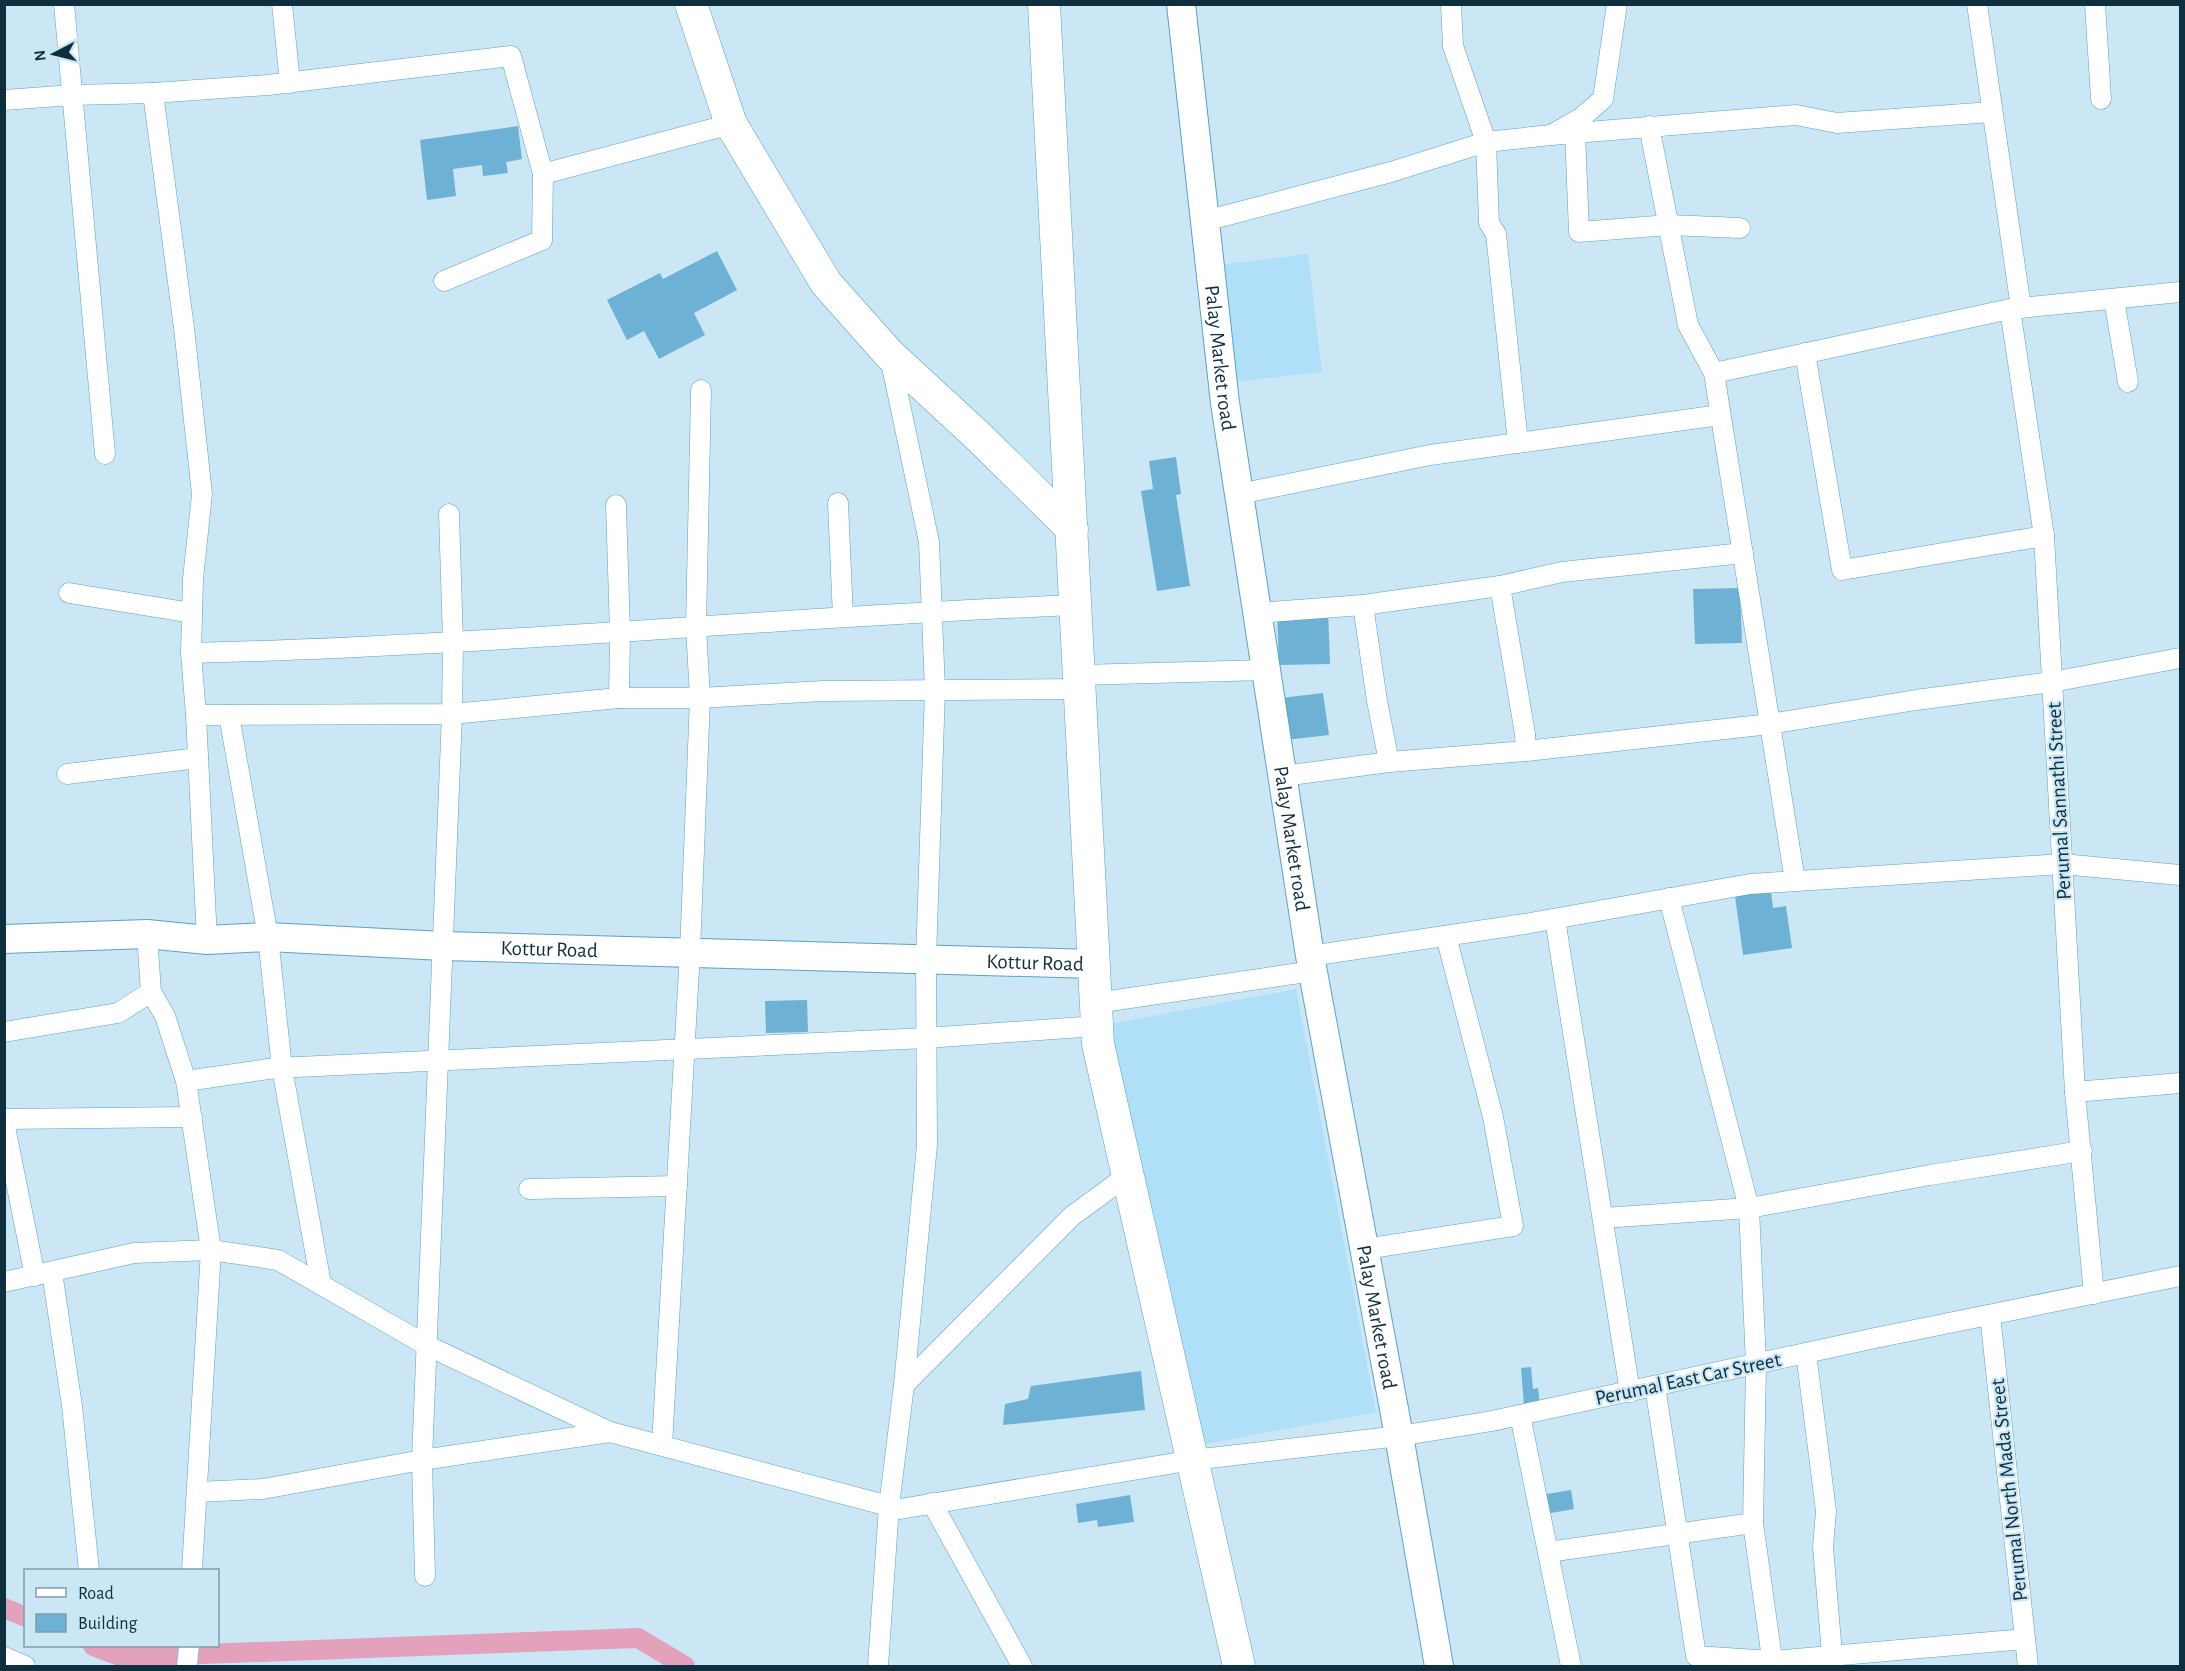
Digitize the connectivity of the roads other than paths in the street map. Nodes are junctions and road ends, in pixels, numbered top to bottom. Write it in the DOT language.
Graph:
graph roads {
  1 [pos="64,4"];
  2 [pos="282,4"];
  3 [pos="691,4"];
  4 [pos="1044,4"];
  5 [pos="1181,4"];
  6 [pos="1452,4"];
  7 [pos="1617,4"];
  8 [pos="1977,4"];
  9 [pos="2095,4"];
  10 [pos="290,83"];
  11 [pos="153,93"];
  12 [pos="72,94"];
  13 [pos="2101,99"];
  14 [pos="4,100"];
  15 [pos="1992,112"];
  16 [pos="731,124"];
  17 [pos="1649,126"];
  18 [pos="1575,132"];
  19 [pos="1551,135"];
  20 [pos="1486,142"];
  21 [pos="543,174"];
  22 [pos="1205,221"];
  23 [pos="1669,225"];
  24 [pos="1740,228"];
  25 [pos="444,281"];
  26 [pos="2181,292"];
  27 [pos="2114,299"];
  28 [pos="2016,309"];
  29 [pos="1805,353"];
  30 [pos="889,354"];
  31 [pos="1714,373"];
  32 [pos="2128,382"];
  33 [pos="701,390"];
  34 [pos="1720,415"];
  35 [pos="1518,443"];
  36 [pos="105,454"];
  37 [pos="1239,494"];
  38 [pos="838,503"];
  39 [pos="616,505"];
  40 [pos="449,514"];
  41 [pos="1072,529"];
  42 [pos="2044,536"];
  43 [pos="1743,554"];
  44 [pos="1500,586"];
  45 [pos="69,593"];
  46 [pos="1076,605"];
  47 [pos="1363,606"];
  48 [pos="931,611"];
  49 [pos="192,613"];
  50 [pos="1257,613"];
  51 [pos="843,617"];
  52 [pos="696,627"];
  53 [pos="620,632"];
  54 [pos="453,641"];
  55 [pos="190,653"];
  56 [pos="2181,658"];
  57 [pos="1266,670"];
  58 [pos="1079,682"];
  59 [pos="2052,682"];
  60 [pos="935,690"];
  61 [pos="619,698"];
  62 [pos="700,698"];
  63 [pos="452,714"];
  64 [pos="196,715"];
  65 [pos="229,715"];
  66 [pos="1770,724"];
  67 [pos="1526,751"];
  68 [pos="198,758"];
  69 [pos="1389,762"];
  70 [pos="68,774"];
  71 [pos="1283,776"];
  72 [pos="2062,864"];
  73 [pos="2181,875"];
  74 [pos="1796,881"];
  75 [pos="1669,898"];
  76 [pos="1555,919"];
  77 [pos="147,934"];
  78 [pos="1446,936"];
  79 [pos="268,937"];
  80 [pos="4,939"];
  81 [pos="207,940"];
  82 [pos="443,946"];
  83 [pos="690,952"];
  84 [pos="926,959"];
  85 [pos="1311,963"];
  86 [pos="1094,964"];
  87 [pos="151,992"];
  88 [pos="1097,1015"];
  89 [pos="4,1032"];
  90 [pos="926,1038"];
  91 [pos="685,1049"];
  92 [pos="438,1061"];
  93 [pos="282,1068"];
  94 [pos="186,1081"];
  95 [pos="2181,1083"];
  96 [pos="2075,1092"];
  97 [pos="192,1117"];
  98 [pos="4,1120"];
  99 [pos="2082,1150"];
  100 [pos="1128,1175"];
  101 [pos="677,1186"];
  102 [pos="529,1189"];
  103 [pos="1749,1209"];
  104 [pos="1603,1218"];
  105 [pos="1365,1249"];
  106 [pos="212,1250"];
  107 [pos="43,1274"];
  108 [pos="2180,1279"];
  109 [pos="4,1282"];
  110 [pos="321,1284"];
  111 [pos="2094,1294"];
  112 [pos="1990,1314"];
  113 [pos="426,1345"];
  114 [pos="1806,1353"];
  115 [pos="1756,1364"];
  116 [pos="904,1385"];
  117 [pos="1655,1386"];
  118 [pos="1630,1392"];
  119 [pos="1520,1416"];
  120 [pos="610,1432"];
  121 [pos="1399,1436"];
  122 [pos="662,1445"];
  123 [pos="422,1460"];
  124 [pos="1192,1460"];
  125 [pos="197,1492"];
  126 [pos="932,1503"];
  127 [pos="889,1506"];
  128 [pos="1753,1523"];
  129 [pos="1678,1534"];
  130 [pos="1548,1552"];
  131 [pos="89,1569"];
  132 [pos="192,1569"];
  133 [pos="425,1576"];
  134 [pos="2025,1639"];
  135 [pos="189,1647"];
  136 [pos="4,1657"];
  137 [pos="1832,1662"];
  138 [pos="1772,1664"];
  139 [pos="25,1666"];
  140 [pos="187,1666"];
  141 [pos="878,1666"];
  142 [pos="1022,1666"];
  143 [pos="1239,1666"];
  144 [pos="1439,1666"];
  145 [pos="1571,1666"];
  146 [pos="2028,1666"];
  1 -- 12 [label="street"];
  2 -- 10 [label="street"];
  3 -- 16 [label="main road"];
  4 -- 41 [label="main road"];
  5 -- 22 [label="street, Palay Market road"];
  6 -- 20 [label="street"];
  7 -- 19 [label="street"];
  8 -- 15 [label="street, Perumal Sannathi Street"];
  9 -- 13 [label="street"];
  10 -- 11 [label="street"];
  10 -- 21 [label="street"];
  11 -- 12 [label="street"];
  11 -- 49 [label="street"];
  12 -- 14 [label="street"];
  12 -- 36 [label="street"];
  15 -- 17 [label="street"];
  15 -- 28 [label="street, Perumal Sannathi Street"];
  16 -- 21 [label="street"];
  16 -- 30 [label="main road"];
  17 -- 18 [label="street"];
  17 -- 23 [label="street"];
  18 -- 19 [label="street"];
  18 -- 23 [label="street"];
  19 -- 20 [label="street"];
  20 -- 22 [label="street"];
  20 -- 35 [label="street"];
  21 -- 25 [label="street"];
  22 -- 37 [label="street, Palay Market road"];
  23 -- 24 [label="street"];
  23 -- 31 [label="street"];
  26 -- 27 [label="street"];
  27 -- 28 [label="street"];
  27 -- 32 [label="street"];
  28 -- 29 [label="street"];
  28 -- 42 [label="street, Perumal Sannathi Street"];
  29 -- 31 [label="street"];
  29 -- 42 [label="street"];
  30 -- 41 [label="main road"];
  30 -- 48 [label="street"];
  31 -- 34 [label="street"];
  33 -- 52 [label="street"];
  34 -- 35 [label="street"];
  34 -- 43 [label="street"];
  35 -- 37 [label="street"];
  37 -- 50 [label="street, Palay Market road"];
  38 -- 51 [label="street"];
  39 -- 53 [label="street"];
  40 -- 54 [label="street"];
  41 -- 46 [label="main road"];
  42 -- 59 [label="street, Perumal Sannathi Street"];
  43 -- 44 [label="street"];
  43 -- 66 [label="street"];
  44 -- 47 [label="street"];
  44 -- 67 [label="street"];
  45 -- 49 [label="street"];
  46 -- 48 [label="street"];
  46 -- 58 [label="main road"];
  47 -- 50 [label="street"];
  47 -- 69 [label="street"];
  48 -- 51 [label="street"];
  48 -- 60 [label="street"];
  49 -- 55 [label="street"];
  50 -- 57 [label="street, Palay Market road"];
  51 -- 52 [label="street"];
  52 -- 53 [label="street"];
  52 -- 62 [label="street"];
  53 -- 54 [label="street"];
  53 -- 61 [label="street"];
  54 -- 55 [label="street"];
  54 -- 63 [label="street"];
  55 -- 64 [label="street"];
  56 -- 59 [label="street"];
  57 -- 58 [label="street"];
  57 -- 71 [label="street, Palay Market road"];
  58 -- 60 [label="street"];
  58 -- 86 [label="main road"];
  59 -- 66 [label="street"];
  59 -- 72 [label="street, Perumal Sannathi Street"];
  60 -- 62 [label="street"];
  60 -- 84 [label="street"];
  61 -- 62 [label="street"];
  61 -- 63 [label="street"];
  62 -- 83 [label="street"];
  63 -- 65 [label="street"];
  63 -- 82 [label="street"];
  64 -- 65 [label="street"];
  64 -- 68 [label="street"];
  65 -- 79 [label="street"];
  66 -- 67 [label="street"];
  66 -- 74 [label="street"];
  67 -- 69 [label="street"];
  68 -- 70 [label="street"];
  68 -- 81 [label="street"];
  69 -- 71 [label="street"];
  71 -- 85 [label="street, Palay Market road"];
  72 -- 73 [label="street"];
  72 -- 74 [label="street"];
  72 -- 96 [label="street, Perumal Sannathi Street"];
  74 -- 75 [label="street"];
  75 -- 76 [label="street"];
  75 -- 103 [label="street"];
  76 -- 78 [label="street"];
  76 -- 104 [label="street"];
  77 -- 80 [label="street, Kottur Road"];
  77 -- 81 [label="street, Kottur Road"];
  77 -- 87 [label="street"];
  78 -- 85 [label="street"];
  78 -- 105 [label="street"];
  79 -- 81 [label="street, Kottur Road"];
  79 -- 82 [label="street, Kottur Road"];
  79 -- 93 [label="street"];
  82 -- 83 [label="street, Kottur Road"];
  82 -- 92 [label="street"];
  83 -- 84 [label="street, Kottur Road"];
  83 -- 91 [label="street"];
  84 -- 86 [label="street, Kottur Road"];
  84 -- 90 [label="street"];
  85 -- 88 [label="street"];
  85 -- 105 [label="street, Palay Market road"];
  86 -- 88 [label="main road"];
  87 -- 89 [label="street"];
  87 -- 94 [label="street"];
  88 -- 90 [label="street"];
  88 -- 100 [label="main road"];
  90 -- 91 [label="street"];
  90 -- 116 [label="street"];
  91 -- 92 [label="street"];
  91 -- 101 [label="street"];
  92 -- 93 [label="street"];
  92 -- 113 [label="street"];
  93 -- 94 [label="street"];
  93 -- 110 [label="street"];
  94 -- 97 [label="street"];
  95 -- 96 [label="street"];
  96 -- 99 [label="street, Perumal Sannathi Street"];
  97 -- 98 [label="street"];
  97 -- 106 [label="street"];
  98 -- 107 [label="street"];
  99 -- 103 [label="street"];
  99 -- 111 [label="street, Perumal Sannathi Street"];
  100 -- 116 [label="street"];
  100 -- 124 [label="main road"];
  101 -- 102 [label="street"];
  101 -- 122 [label="street"];
  103 -- 104 [label="street"];
  103 -- 115 [label="street"];
  104 -- 118 [label="street"];
  105 -- 121 [label="street, Palay Market road"];
  106 -- 107 [label="street"];
  106 -- 110 [label="street"];
  106 -- 125 [label="street"];
  107 -- 109 [label="street"];
  107 -- 131 [label="street"];
  108 -- 111 [label="street, Perumal East Car Street"];
  110 -- 113 [label="street"];
  111 -- 112 [label="street, Perumal East Car Street"];
  112 -- 114 [label="street, Perumal East Car Street"];
  112 -- 134 [label="street, Perumal North Mada Street"];
  113 -- 120 [label="street"];
  113 -- 123 [label="street"];
  114 -- 115 [label="street, Perumal East Car Street"];
  114 -- 137 [label="street"];
  115 -- 117 [label="street, Perumal East Car Street"];
  115 -- 128 [label="street"];
  116 -- 127 [label="street"];
  117 -- 118 [label="street, Perumal East Car Street"];
  117 -- 129 [label="street"];
  118 -- 119 [label="street, Perumal East Car Street"];
  119 -- 121 [label="street, Perumal East Car Street"];
  119 -- 130 [label="street"];
  120 -- 122 [label="street, Perumal East Car Street"];
  120 -- 123 [label="street"];
  121 -- 124 [label="street, Perumal East Car Street"];
  121 -- 144 [label="street, Palay Market road"];
  122 -- 127 [label="street, Perumal East Car Street"];
  123 -- 125 [label="street"];
  123 -- 133 [label="street"];
  124 -- 126 [label="street, Perumal East Car Street"];
  124 -- 143 [label="main road"];
  125 -- 132 [label="street"];
  126 -- 127 [label="street, Perumal East Car Street"];
  126 -- 142 [label="street"];
  127 -- 141 [label="street"];
  128 -- 129 [label="street"];
  128 -- 138 [label="street"];
  129 -- 130 [label="street"];
  129 -- 138 [label="street"];
  130 -- 145 [label="street"];
  134 -- 137 [label="street"];
  134 -- 146 [label="street, Perumal North Mada Street"];
  135 -- 140 [label="street"];
  136 -- 139 [label="street"];
  137 -- 138 [label="street"];
}
